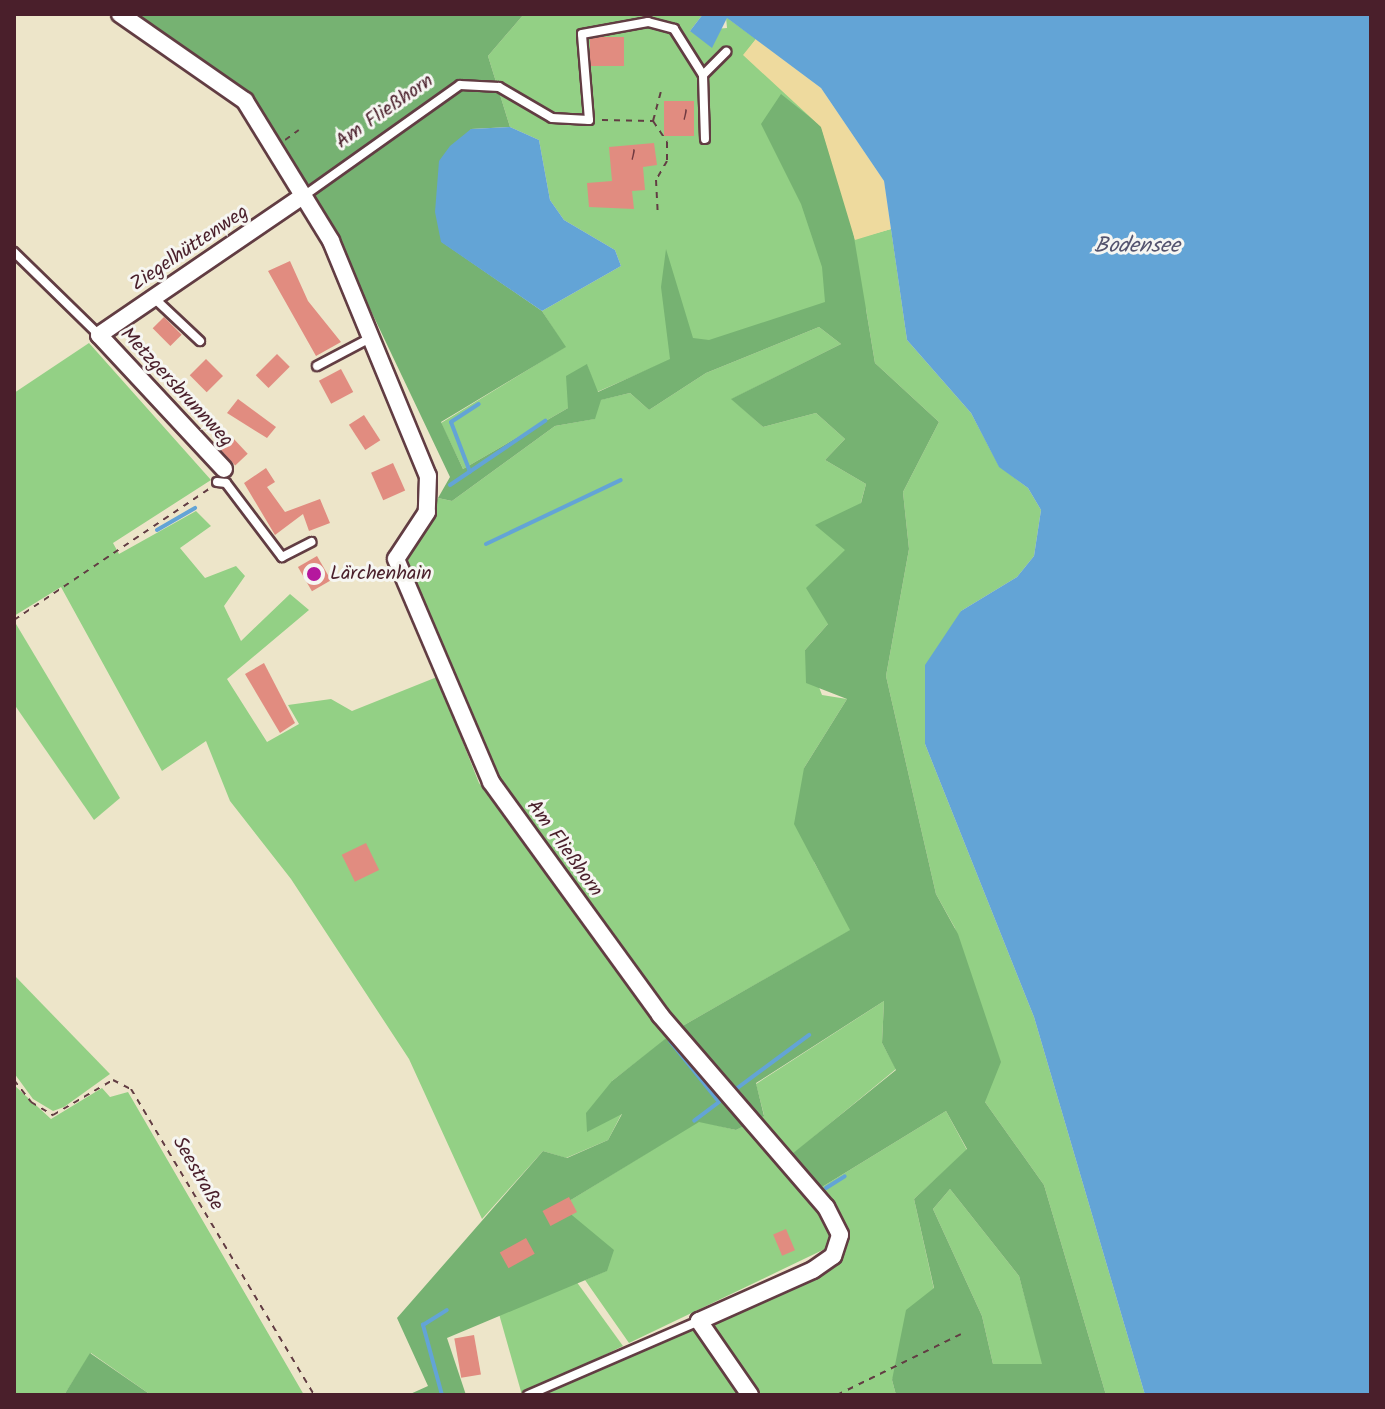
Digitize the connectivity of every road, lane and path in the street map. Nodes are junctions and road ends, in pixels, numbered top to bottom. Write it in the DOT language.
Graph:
graph roads {
  1 [pos="120,14"];
  2 [pos="726,52"];
  3 [pos="703,75"];
  4 [pos="661,92"];
  5 [pos="589,120"];
  6 [pos="653,121"];
  7 [pos="705,139"];
  8 [pos="304,195"];
  9 [pos="658,215"];
  10 [pos="14,252"];
  11 [pos="154,298"];
  12 [pos="99,335"];
  13 [pos="372,337"];
  14 [pos="200,341"];
  15 [pos="317,366"];
  16 [pos="220,475"];
  17 [pos="311,542"];
  18 [pos="14,620"];
  19 [pos="14,1080"];
  20 [pos="699,1321"];
  21 [pos="961,1334"];
  22 [pos="314,1395"];
  23 [pos="528,1395"];
  24 [pos="750,1395"];
  25 [pos="837,1395"];
  1 -- 8 [label="street, Am Fließhorn"];
  2 -- 3 [label="lane"];
  3 -- 5 [label="lane"];
  3 -- 7 [label="lane"];
  4 -- 6 [label="path"];
  5 -- 6 [label="path"];
  5 -- 8 [label="lane, Am Fließhorn"];
  6 -- 9 [label="path"];
  8 -- 11 [label="street, Ziegelhüttenweg"];
  8 -- 13 [label="street, Am Fließhorn"];
  10 -- 12 [label="lane"];
  11 -- 12 [label="street, Ziegelhüttenweg"];
  11 -- 14 [label="lane"];
  12 -- 16 [label="street, Metzgersbrunnweg"];
  13 -- 15 [label="lane"];
  13 -- 20 [label="street, Am Fließhorn"];
  16 -- 17 [label="lane"];
  16 -- 18 [label="path"];
  19 -- 22 [label="path, Seestraße"];
  20 -- 23 [label="lane"];
  20 -- 24 [label="street"];
  21 -- 25 [label="path"];
}
